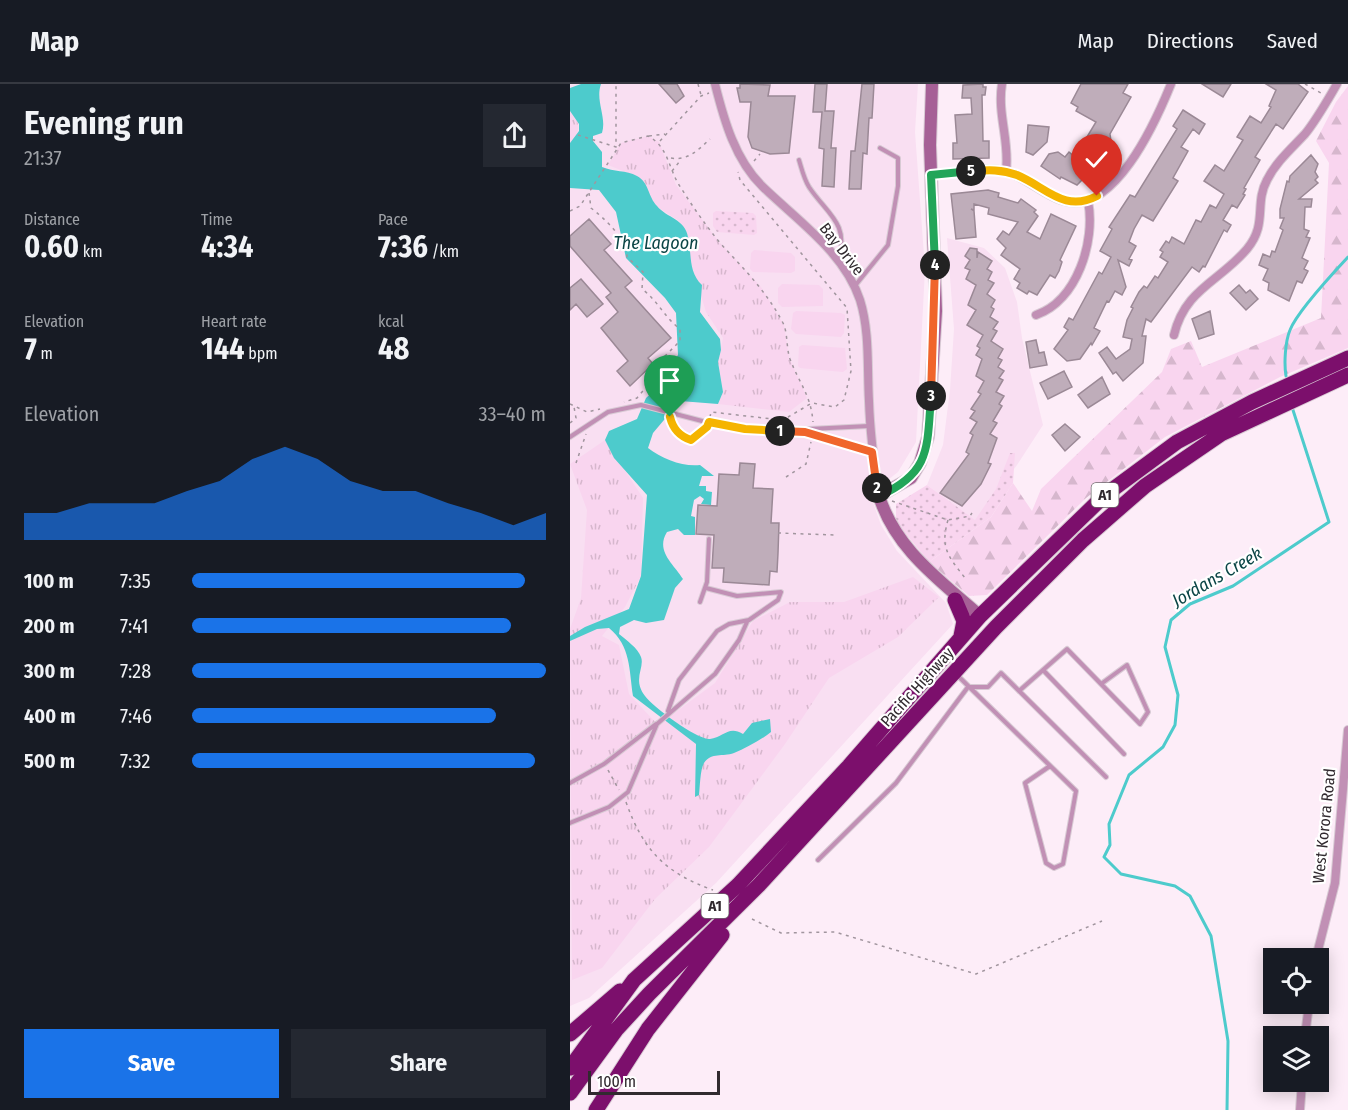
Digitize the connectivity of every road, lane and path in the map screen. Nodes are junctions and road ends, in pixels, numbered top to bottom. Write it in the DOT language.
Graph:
graph roads {
  1 [pos="616,84"];
  2 [pos="698,84"];
  3 [pos="932,84"];
  4 [pos="1002,84"];
  5 [pos="1171,84"];
  6 [pos="1305,84"];
  7 [pos="1337,84"];
  8 [pos="716,87"];
  9 [pos="701,96"];
  10 [pos="1325,96"];
  11 [pos="667,134"];
  12 [pos="578,135"];
  13 [pos="648,136"];
  14 [pos="711,139"];
  15 [pos="659,142"];
  16 [pos="616,147"];
  17 [pos="880,148"];
  18 [pos="760,154"];
  19 [pos="669,158"];
  20 [pos="681,160"];
  21 [pos="799,160"];
  22 [pos="747,166"];
  23 [pos="1005,171"];
  24 [pos="672,172"];
  25 [pos="931,175"];
  26 [pos="589,192"];
  27 [pos="1088,201"];
  28 [pos="570,211"];
  29 [pos="838,262"];
  30 [pos="854,287"];
  31 [pos="1036,315"];
  32 [pos="1174,334"];
  33 [pos="1348,358"];
  34 [pos="1348,375"];
  35 [pos="812,403"];
  36 [pos="570,404"];
  37 [pos="607,405"];
  38 [pos="574,407"];
  39 [pos="624,407"];
  40 [pos="670,417"];
  41 [pos="709,422"];
  42 [pos="570,423"];
  43 [pos="870,425"];
  44 [pos="585,430"];
  45 [pos="813,431"];
  46 [pos="570,437"];
  47 [pos="872,452"];
  48 [pos="576,463"];
  49 [pos="786,477"];
  50 [pos="879,496"];
  51 [pos="904,506"];
  52 [pos="972,513"];
  53 [pos="948,520"];
  54 [pos="778,533"];
  55 [pos="834,536"];
  56 [pos="709,539"];
  57 [pos="965,578"];
  58 [pos="706,588"];
  59 [pos="1030,592"];
  60 [pos="700,602"];
  61 [pos="968,609"];
  62 [pos="747,622"];
  63 [pos="960,638"];
  64 [pos="1043,670"];
  65 [pos="954,672"];
  66 [pos="1101,684"];
  67 [pos="968,687"];
  68 [pos="1019,691"];
  69 [pos="923,707"];
  70 [pos="668,712"];
  71 [pos="658,723"];
  72 [pos="1348,730"];
  73 [pos="1124,754"];
  74 [pos="604,764"];
  75 [pos="1050,766"];
  76 [pos="1106,777"];
  77 [pos="570,783"];
  78 [pos="623,797"];
  79 [pos="570,823"];
  80 [pos="818,860"];
  81 [pos="759,885"];
  82 [pos="714,890"];
  83 [pos="752,919"];
  84 [pos="1102,921"];
  85 [pos="1319,948"];
  86 [pos="634,980"];
  87 [pos="570,1034"];
  88 [pos="570,1068"];
  89 [pos="1301,1092"];
  90 [pos="570,1093"];
  91 [pos="596,1110"];
  92 [pos="1300,1110"];
  1 -- 16 [label="path"];
  2 -- 9 [label="path"];
  3 -- 25 [label="street"];
  4 -- 23 [label="street"];
  5 -- 27 [label="street"];
  6 -- 10 [label="path"];
  7 -- 32 [label="street"];
  8 -- 9 [label="path"];
  8 -- 22 [label="street, Bay Drive"];
  9 -- 11 [label="path"];
  11 -- 13 [label="path"];
  11 -- 15 [label="path"];
  12 -- 16 [label="path"];
  13 -- 15 [label="path"];
  13 -- 16 [label="path"];
  14 -- 20 [label="path"];
  15 -- 19 [label="path"];
  16 -- 26 [label="path"];
  17 -- 30 [label="lane"];
  18 -- 22 [label="path"];
  19 -- 20 [label="path"];
  19 -- 24 [label="path"];
  20 -- 24 [label="path"];
  21 -- 29 [label="lane"];
  22 -- 29 [label="street, Bay Drive"];
  22 -- 35 [label="path"];
  23 -- 25 [label="street"];
  23 -- 27 [label="street"];
  24 -- 35 [label="path"];
  25 -- 50 [label="street"];
  26 -- 28 [label="path"];
  26 -- 39 [label="path"];
  27 -- 31 [label="street"];
  29 -- 30 [label="street, Bay Drive"];
  30 -- 43 [label="street, Bay Drive"];
  33 -- 61 [label="highway, Pacific Highway / A1"];
  34 -- 59 [label="highway, Pacific Highway / A1"];
  35 -- 41 [label="path"];
  35 -- 45 [label="path"];
  36 -- 38 [label="path"];
  37 -- 38 [label="path"];
  38 -- 42 [label="path"];
  39 -- 41 [label="lane"];
  39 -- 46 [label="lane"];
  40 -- 41 [label="path"];
  41 -- 45 [label="lane"];
  43 -- 45 [label="lane"];
  43 -- 47 [label="street, Bay Drive"];
  44 -- 48 [label="path"];
  45 -- 47 [label="lane"];
  45 -- 49 [label="path"];
  47 -- 50 [label="street, Bay Drive"];
  50 -- 61 [label="street"];
  51 -- 53 [label="path"];
  52 -- 53 [label="path"];
  53 -- 57 [label="path"];
  54 -- 55 [label="path"];
  56 -- 58 [label="lane"];
  58 -- 60 [label="lane"];
  58 -- 62 [label="lane"];
  59 -- 61 [label="highway"];
  59 -- 65 [label="highway, Pacific Highway / A1"];
  61 -- 63 [label="highway, Pacific Highway / A1"];
  61 -- 63 [label="highway"];
  61 -- 69 [label="highway"];
  62 -- 70 [label="lane"];
  62 -- 70 [label="lane"];
  63 -- 86 [label="highway, Pacific Highway / A1"];
  64 -- 66 [label="lane"];
  64 -- 68 [label="lane"];
  64 -- 73 [label="lane"];
  65 -- 67 [label="lane"];
  65 -- 69 [label="highway, Pacific Highway / A1"];
  66 -- 66 [label="lane"];
  67 -- 68 [label="lane"];
  67 -- 75 [label="lane"];
  67 -- 80 [label="lane"];
  68 -- 76 [label="lane"];
  69 -- 81 [label="highway, Pacific Highway / A1"];
  70 -- 71 [label="lane"];
  71 -- 74 [label="lane"];
  71 -- 78 [label="lane"];
  72 -- 85 [label="street, West Korora Road"];
  74 -- 77 [label="lane"];
  74 -- 78 [label="path"];
  75 -- 75 [label="lane"];
  78 -- 79 [label="lane"];
  78 -- 82 [label="path"];
  81 -- 90 [label="highway, Pacific Highway / A1"];
  81 -- 91 [label="highway"];
  83 -- 84 [label="path"];
  86 -- 87 [label="highway, A1"];
  86 -- 88 [label="highway, Pacific Highway / A1"];
  89 -- 92 [label="street"];
}
